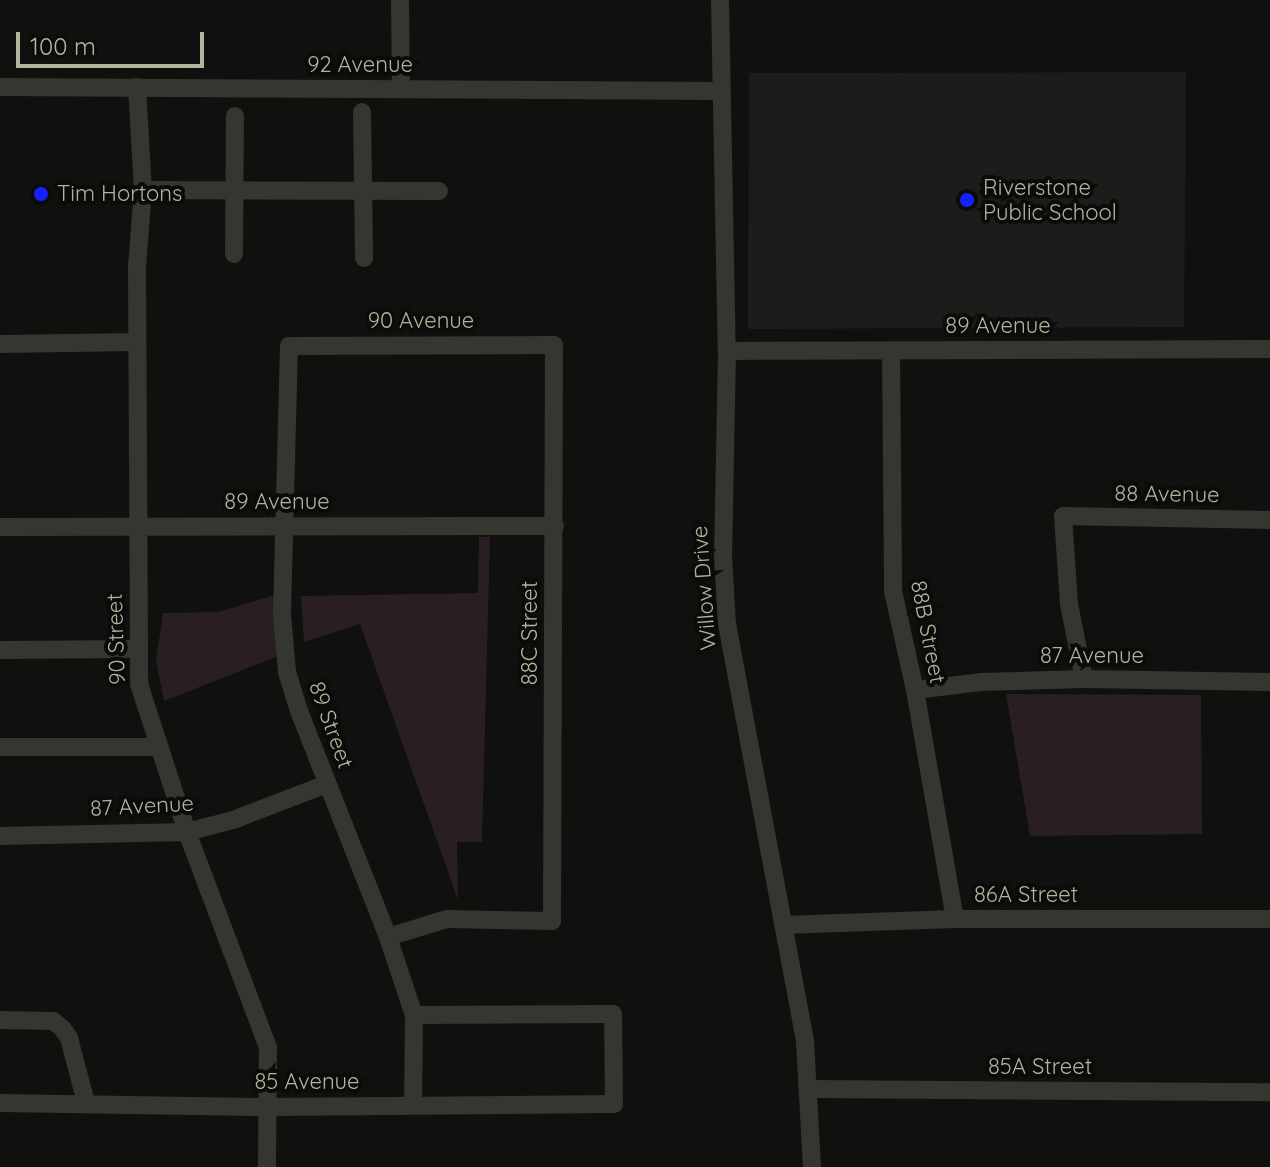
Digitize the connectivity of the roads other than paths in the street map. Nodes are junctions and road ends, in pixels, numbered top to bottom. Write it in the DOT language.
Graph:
graph roads {
  1 [pos="400,0"];
  2 [pos="720,0"];
  3 [pos="0,87"];
  4 [pos="137,87"];
  5 [pos="401,89"];
  6 [pos="719,91"];
  7 [pos="362,112"];
  8 [pos="235,116"];
  9 [pos="143,190"];
  10 [pos="234,190"];
  11 [pos="363,190"];
  12 [pos="439,191"];
  13 [pos="234,254"];
  14 [pos="364,258"];
  15 [pos="137,342"];
  16 [pos="0,344"];
  17 [pos="554,345"];
  18 [pos="289,346"];
  19 [pos="1270,349"];
  20 [pos="891,350"];
  21 [pos="727,351"];
  22 [pos="1270,520"];
  23 [pos="286,525"];
  24 [pos="139,526"];
  25 [pos="555,526"];
  26 [pos="0,527"];
  27 [pos="137,649"];
  28 [pos="0,650"];
  29 [pos="1084,679"];
  30 [pos="1270,682"];
  31 [pos="915,690"];
  32 [pos="0,747"];
  33 [pos="157,747"];
  34 [pos="327,784"];
  35 [pos="187,832"];
  36 [pos="0,836"];
  37 [pos="955,919"];
  38 [pos="1270,919"];
  39 [pos="783,925"];
  40 [pos="388,937"];
  41 [pos="414,1015"];
  42 [pos="0,1020"];
  43 [pos="810,1089"];
  44 [pos="1270,1092"];
  45 [pos="0,1103"];
  46 [pos="86,1103"];
  47 [pos="413,1105"];
  48 [pos="269,1107"];
  49 [pos="267,1167"];
  50 [pos="812,1167"];
  1 -- 5 [label="street"];
  2 -- 6 [label="street, Willow Drive"];
  3 -- 4 [label="street, 92 Avenue"];
  4 -- 5 [label="street, 92 Avenue"];
  4 -- 9 [label="street, 90 Street"];
  5 -- 6 [label="street, 92 Avenue"];
  6 -- 21 [label="street, Willow Drive"];
  7 -- 11 [label="street"];
  8 -- 10 [label="street"];
  9 -- 10 [label="street"];
  9 -- 15 [label="street, 90 Street"];
  10 -- 11 [label="street"];
  10 -- 13 [label="street"];
  11 -- 12 [label="street"];
  11 -- 14 [label="street"];
  15 -- 16 [label="street"];
  15 -- 24 [label="street, 90 Street"];
  17 -- 18 [label="street, 90 Avenue"];
  17 -- 25 [label="street, 88C Street"];
  18 -- 23 [label="street, 89 Street"];
  19 -- 20 [label="street, 89 Avenue"];
  20 -- 21 [label="street, 89 Avenue"];
  20 -- 31 [label="street, 88B Street"];
  21 -- 39 [label="street, Willow Drive"];
  22 -- 29 [label="street, 88 Avenue"];
  23 -- 24 [label="street, 89 Avenue"];
  23 -- 25 [label="street, 89 Avenue"];
  23 -- 34 [label="street, 89 Street"];
  24 -- 26 [label="street, 89 Avenue"];
  24 -- 27 [label="street, 90 Street"];
  25 -- 40 [label="street, 88C Street"];
  27 -- 28 [label="street"];
  27 -- 33 [label="street, 90 Street"];
  29 -- 30 [label="street, 87 Avenue"];
  29 -- 31 [label="street, 87 Avenue"];
  31 -- 37 [label="street, 88B Street"];
  32 -- 33 [label="street"];
  33 -- 35 [label="street, 90 Street"];
  34 -- 35 [label="street, 87 Avenue"];
  34 -- 40 [label="street, 89 Street"];
  35 -- 36 [label="street, 87 Avenue"];
  35 -- 48 [label="street, 90 Street"];
  37 -- 38 [label="street, 86A Street"];
  37 -- 39 [label="street, 86A Street"];
  39 -- 43 [label="street, Willow Drive"];
  40 -- 41 [label="street, 89 Street"];
  41 -- 47 [label="street, 89 Street"];
  41 -- 47 [label="street, 85 Avenue"];
  42 -- 46 [label="street"];
  43 -- 44 [label="street, 85A Street"];
  43 -- 50 [label="street, Willow Drive"];
  45 -- 46 [label="street, 85 Avenue"];
  46 -- 48 [label="street, 85 Avenue"];
  47 -- 48 [label="street, 85 Avenue"];
  48 -- 49 [label="street, 90 Street"];
}
